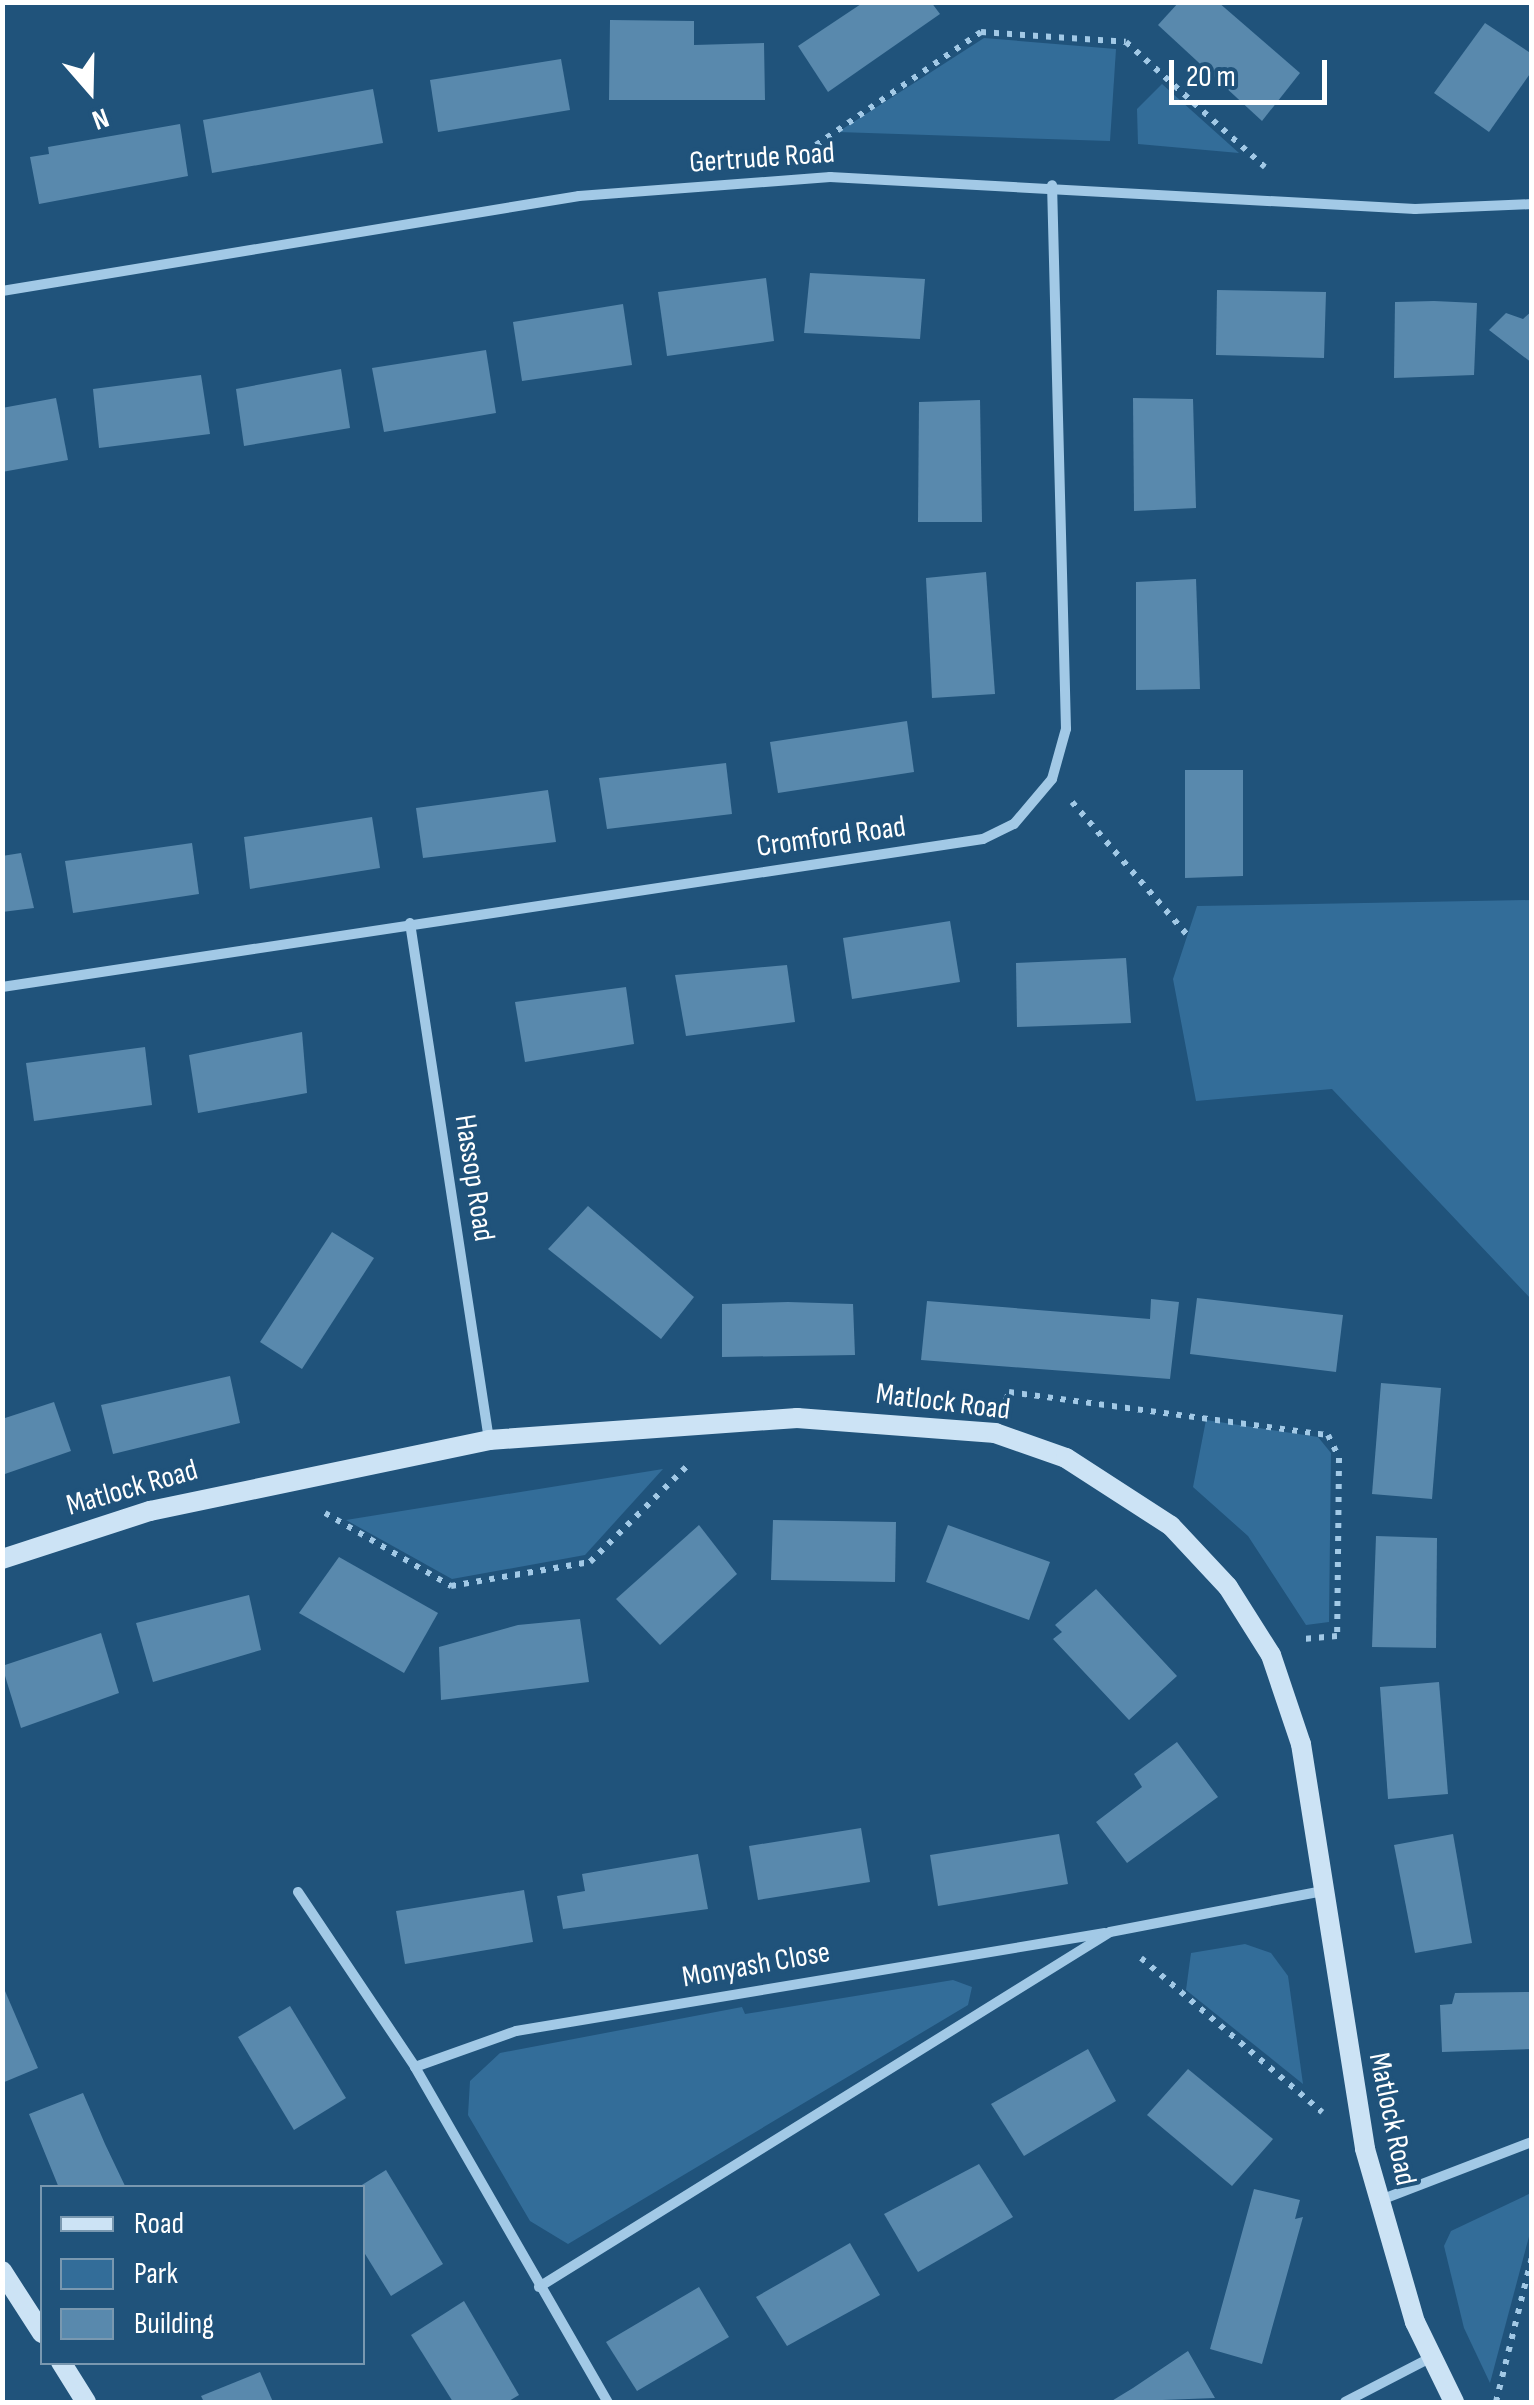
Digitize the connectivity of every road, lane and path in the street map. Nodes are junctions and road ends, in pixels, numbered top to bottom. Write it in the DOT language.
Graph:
graph roads {
  1 [pos="762,182"];
  2 [pos="1052,185"];
  3 [pos="1302,201"];
  4 [pos="1532,204"];
  5 [pos="2,291"];
  6 [pos="1052,778"];
  7 [pos="410,923"];
  8 [pos="1188,937"];
  9 [pos="2,987"];
  10 [pos="734,1420"];
  11 [pos="995,1433"];
  12 [pos="489,1440"];
  13 [pos="272,1482"];
  14 [pos="2,1558"];
  15 [pos="1264,1642"];
  16 [pos="298,1892"];
  17 [pos="1323,1892"];
  18 [pos="1110,1932"];
  19 [pos="415,2067"];
  20 [pos="1532,2142"];
  21 [pos="1365,2149"];
  22 [pos="1378,2201"];
  23 [pos="1532,2256"];
  24 [pos="2,2271"];
  25 [pos="540,2287"];
  26 [pos="40,2331"];
  27 [pos="1430,2358"];
  28 [pos="63,2365"];
  29 [pos="86,2402"];
  30 [pos="608,2402"];
  31 [pos="1345,2402"];
  32 [pos="1454,2402"];
  33 [pos="1496,2402"];
  1 -- 2 [label="street, Gertrude Road"];
  1 -- 3 [label="path"];
  1 -- 5 [label="street, Gertrude Road"];
  2 -- 3 [label="street, Gertrude Road"];
  2 -- 6 [label="street, Cromford Road"];
  3 -- 4 [label="street, Gertrude Road"];
  6 -- 7 [label="street, Cromford Road"];
  6 -- 8 [label="path"];
  7 -- 9 [label="street, Cromford Road"];
  7 -- 12 [label="street, Hassop Road"];
  10 -- 11 [label="street, Matlock Road"];
  10 -- 12 [label="street, Matlock Road"];
  10 -- 13 [label="path"];
  11 -- 15 [label="street, Matlock Road"];
  11 -- 15 [label="path"];
  12 -- 13 [label="street, Matlock Road"];
  13 -- 14 [label="street, Matlock Road"];
  15 -- 17 [label="street, Matlock Road"];
  16 -- 19 [label="street"];
  17 -- 18 [label="street, Monyash Close"];
  17 -- 21 [label="street, Matlock Road"];
  18 -- 19 [label="street, Monyash Close"];
  18 -- 21 [label="path"];
  18 -- 25 [label="street, Monyash Close"];
  19 -- 25 [label="street"];
  20 -- 22 [label="street"];
  21 -- 22 [label="street, Matlock Road"];
  22 -- 27 [label="street, Matlock Road"];
  23 -- 33 [label="path"];
  24 -- 26 [label="street"];
  25 -- 30 [label="street"];
  27 -- 31 [label="street"];
  27 -- 32 [label="street, Matlock Road"];
  28 -- 29 [label="street"];
}
